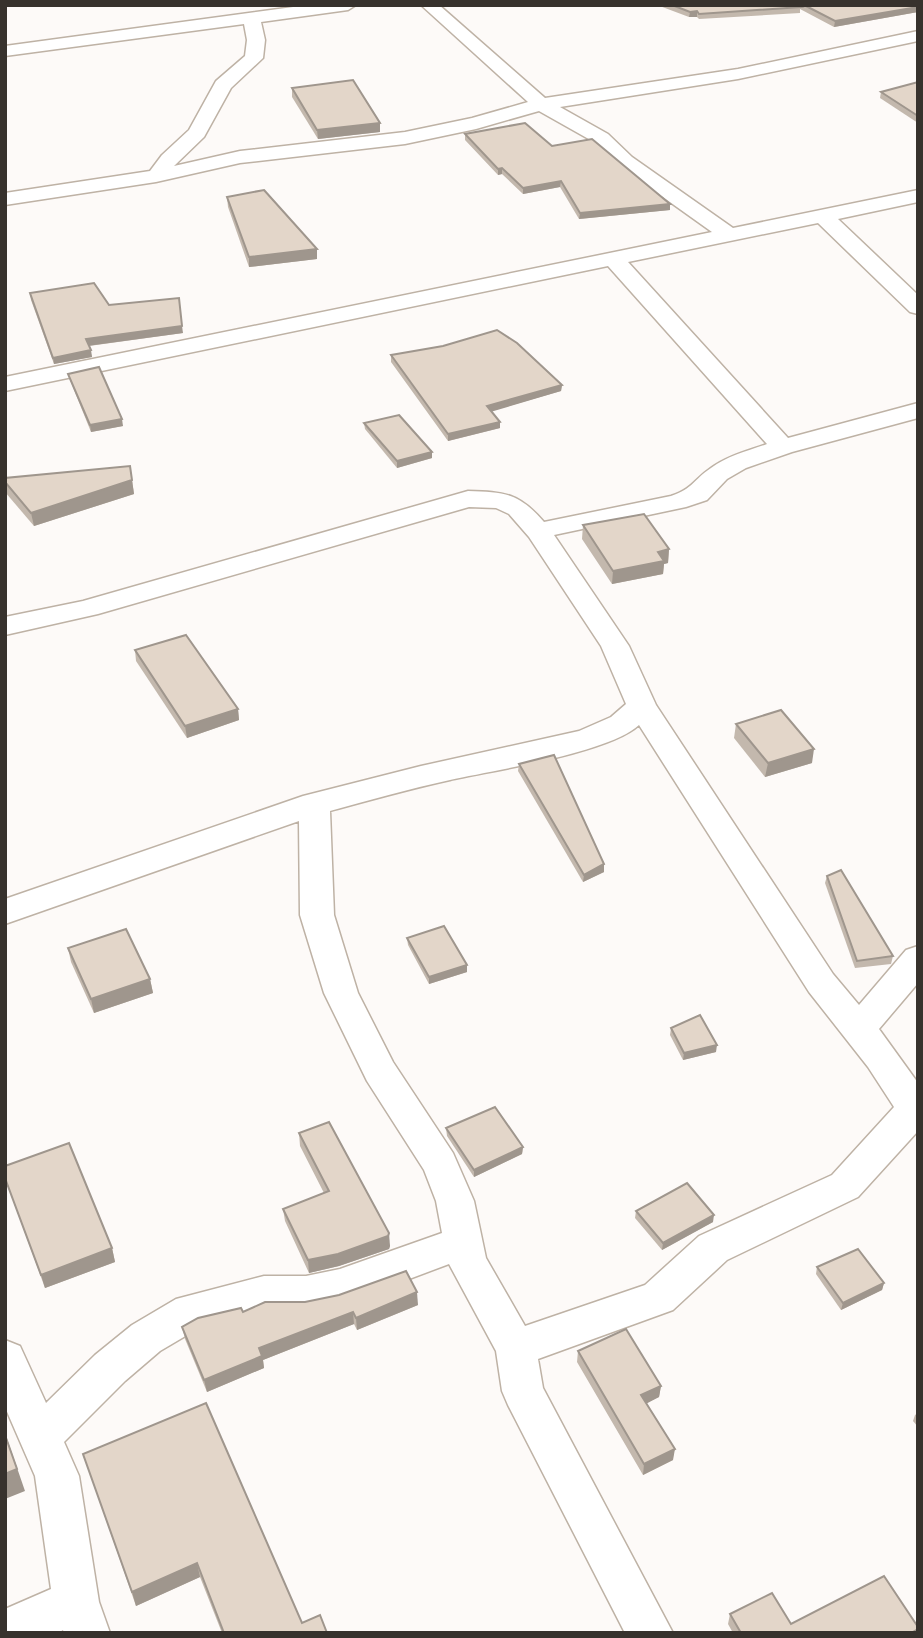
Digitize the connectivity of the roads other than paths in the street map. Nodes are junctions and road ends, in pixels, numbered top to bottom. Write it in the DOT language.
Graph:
graph roads {
  1 [pos="348,5"];
  2 [pos="429,5"];
  3 [pos="251,17"];
  4 [pos="918,36"];
  5 [pos="5,51"];
  6 [pos="541,104"];
  7 [pos="156,176"];
  8 [pos="5,199"];
  9 [pos="915,199"];
  10 [pos="822,215"];
  11 [pos="727,233"];
  12 [pos="614,260"];
  13 [pos="918,307"];
  14 [pos="5,384"];
  15 [pos="918,410"];
  16 [pos="783,447"];
  17 [pos="538,531"];
  18 [pos="5,626"];
  19 [pos="642,706"];
  20 [pos="314,804"];
  21 [pos="5,912"];
  22 [pos="918,959"];
  23 [pos="859,1030"];
  24 [pos="917,1111"];
  25 [pos="464,1242"];
  26 [pos="516,1348"];
  27 [pos="5,1359"];
  28 [pos="40,1437"];
  29 [pos="82,1617"];
  30 [pos="5,1632"];
  31 [pos="650,1633"];
  1 -- 3 [label="street"];
  2 -- 6 [label="street"];
  3 -- 5 [label="street"];
  3 -- 7 [label="street"];
  4 -- 6 [label="street"];
  6 -- 7 [label="street"];
  6 -- 11 [label="street"];
  7 -- 8 [label="street"];
  9 -- 10 [label="street"];
  10 -- 11 [label="street"];
  10 -- 13 [label="street"];
  11 -- 12 [label="street"];
  12 -- 14 [label="street"];
  12 -- 16 [label="street"];
  15 -- 16 [label="street"];
  16 -- 17 [label="street"];
  17 -- 18 [label="street"];
  17 -- 19 [label="street"];
  19 -- 20 [label="street"];
  19 -- 23 [label="street"];
  20 -- 21 [label="street"];
  20 -- 25 [label="street"];
  22 -- 23 [label="street"];
  23 -- 24 [label="street"];
  24 -- 26 [label="street"];
  25 -- 26 [label="street"];
  25 -- 28 [label="street"];
  26 -- 31 [label="street"];
  27 -- 28 [label="street"];
  28 -- 29 [label="street"];
  29 -- 30 [label="street"];
}
